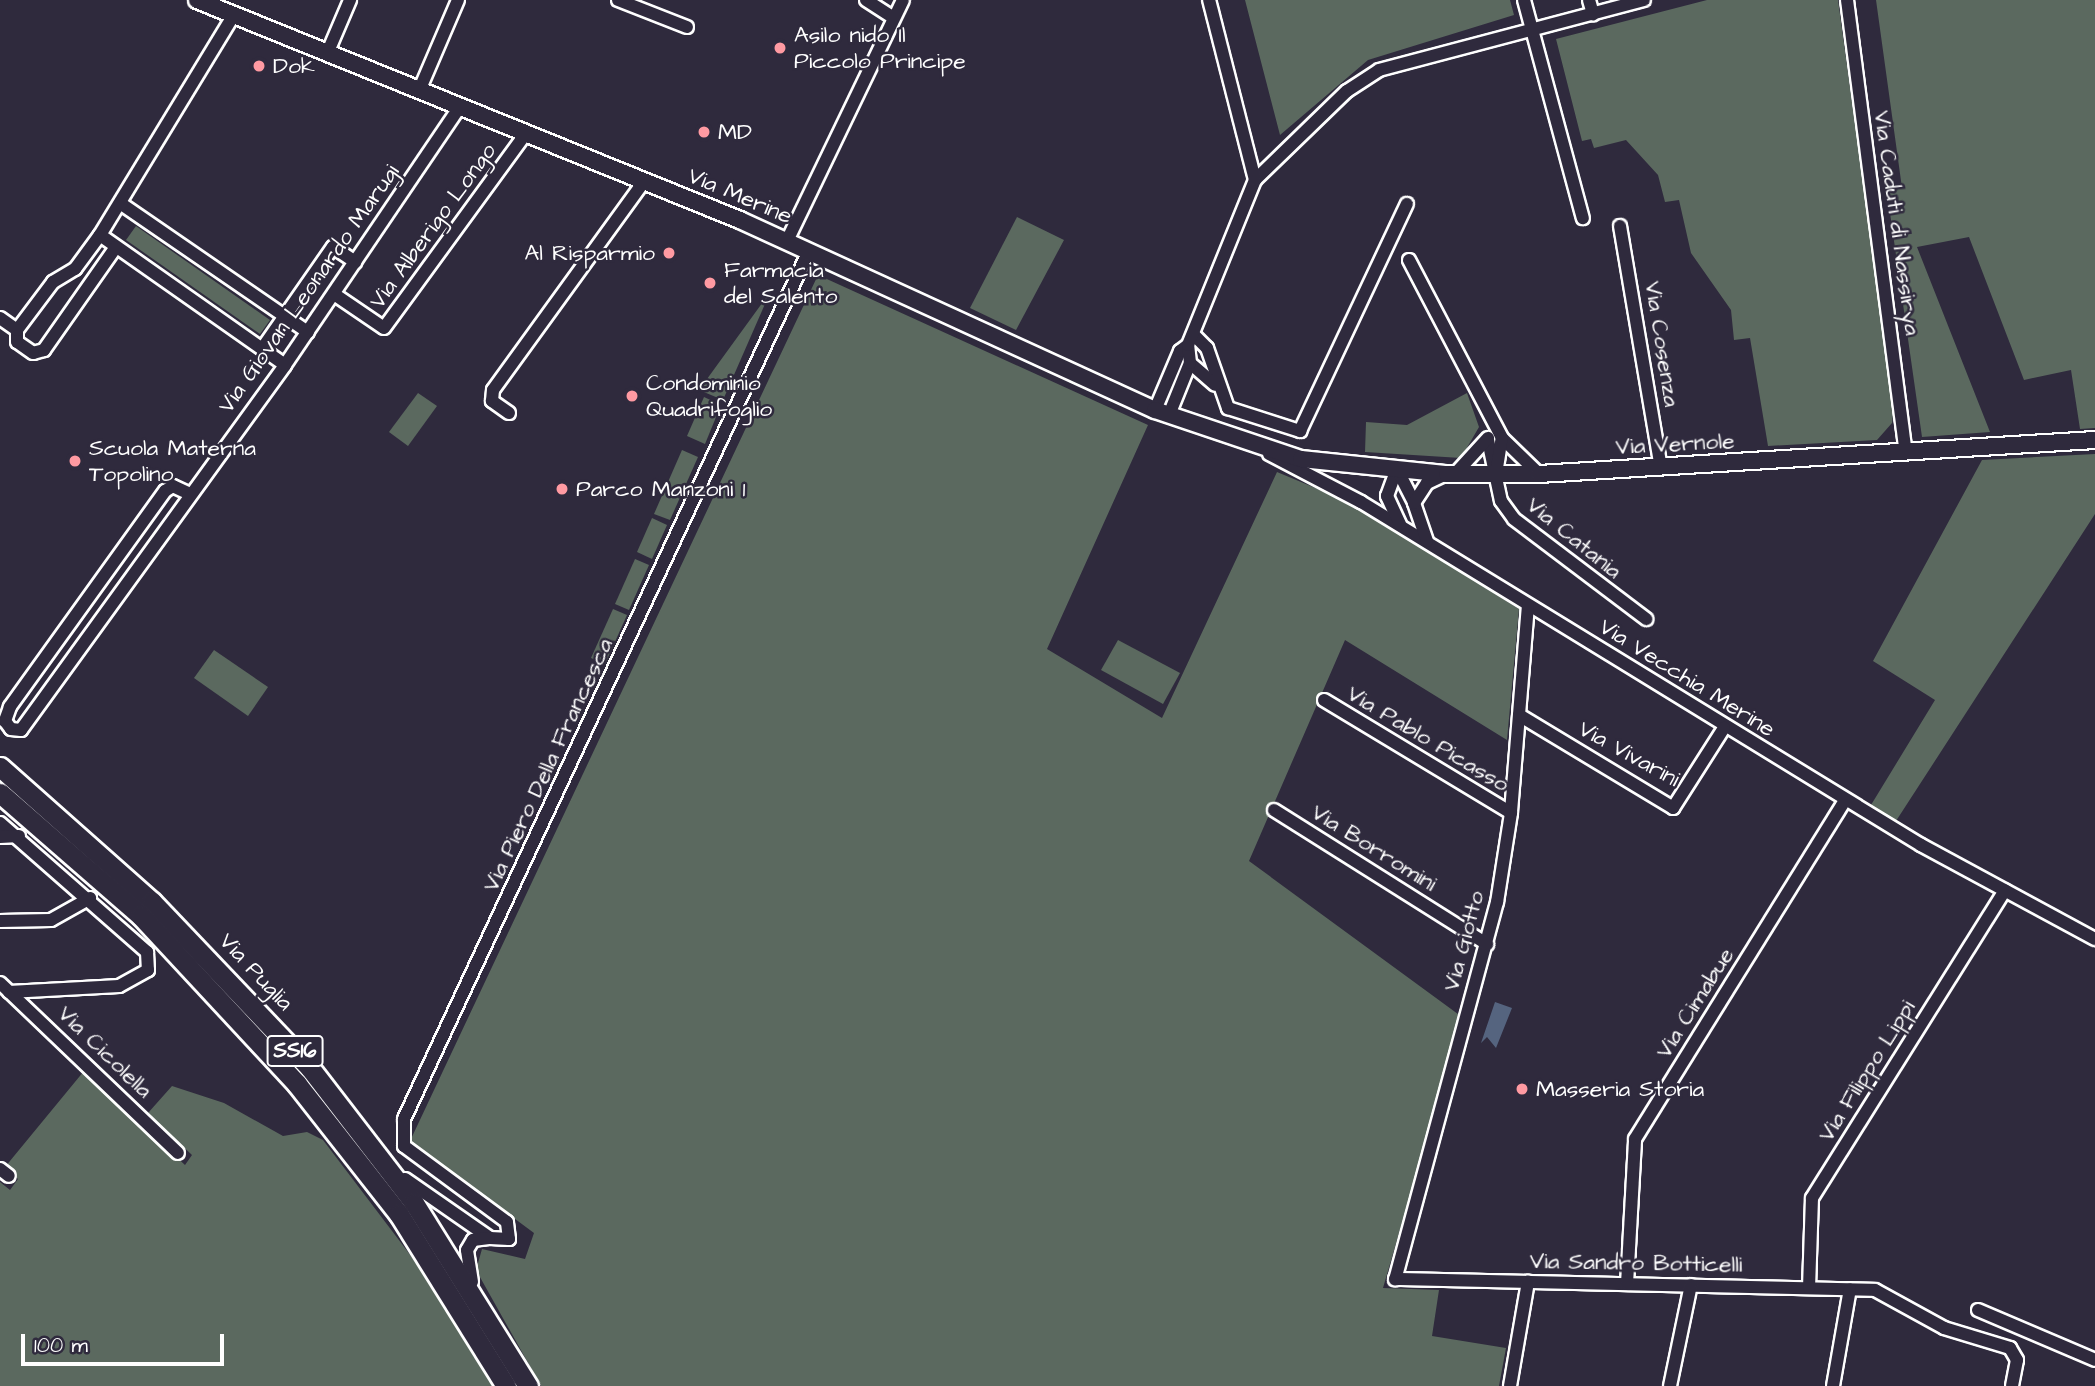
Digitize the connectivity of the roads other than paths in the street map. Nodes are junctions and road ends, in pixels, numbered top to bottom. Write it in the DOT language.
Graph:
graph roads {
  1 [pos="350,0"];
  2 [pos="457,0"];
  3 [pos="618,0"];
  4 [pos="866,0"];
  5 [pos="903,0"];
  6 [pos="1209,0"];
  7 [pos="1524,0"];
  8 [pos="1589,0"];
  9 [pos="1644,0"];
  10 [pos="1847,0"];
  11 [pos="203,1"];
  12 [pos="1593,14"];
  13 [pos="234,15"];
  14 [pos="891,16"];
  15 [pos="687,27"];
  16 [pos="1532,30"];
  17 [pos="327,54"];
  18 [pos="419,91"];
  19 [pos="460,107"];
  20 [pos="526,133"];
  21 [pos="645,180"];
  22 [pos="1255,180"];
  23 [pos="120,203"];
  24 [pos="1407,204"];
  25 [pos="1583,218"];
  26 [pos="1620,226"];
  27 [pos="100,235"];
  28 [pos="787,241"];
  29 [pos="116,247"];
  30 [pos="810,251"];
  31 [pos="1409,260"];
  32 [pos="355,262"];
  33 [pos="334,294"];
  34 [pos="284,316"];
  35 [pos="0,318"];
  36 [pos="17,330"];
  37 [pos="308,332"];
  38 [pos="1191,340"];
  39 [pos="262,349"];
  40 [pos="1190,363"];
  41 [pos="285,365"];
  42 [pos="1217,388"];
  43 [pos="1162,412"];
  44 [pos="509,413"];
  45 [pos="1490,417"];
  46 [pos="1502,438"];
  47 [pos="1488,440"];
  48 [pos="2095,440"];
  49 [pos="1258,449"];
  50 [pos="1906,452"];
  51 [pos="1661,468"];
  52 [pos="1397,469"];
  53 [pos="1451,474"];
  54 [pos="1496,474"];
  55 [pos="1539,474"];
  56 [pos="190,494"];
  57 [pos="1414,503"];
  58 [pos="1408,532"];
  59 [pos="1432,546"];
  60 [pos="103,577"];
  61 [pos="120,591"];
  62 [pos="1528,605"];
  63 [pos="1646,619"];
  64 [pos="1324,700"];
  65 [pos="1519,715"];
  66 [pos="1724,728"];
  67 [pos="0,767"];
  68 [pos="0,793"];
  69 [pos="1844,800"];
  70 [pos="1274,810"];
  71 [pos="1511,813"];
  72 [pos="0,823"];
  73 [pos="19,836"];
  74 [pos="0,837"];
  75 [pos="2005,890"];
  76 [pos="90,898"];
  77 [pos="0,921"];
  78 [pos="2095,939"];
  79 [pos="1487,944"];
  80 [pos="4,987"];
  81 [pos="178,1153"];
  82 [pos="380,1154"];
  83 [pos="490,1238"];
  84 [pos="1395,1279"];
  85 [pos="1528,1282"];
  86 [pos="1627,1284"];
  87 [pos="1691,1285"];
  88 [pos="1809,1287"];
  89 [pos="1850,1289"];
  90 [pos="1978,1310"];
  91 [pos="487,1312"];
  92 [pos="2095,1360"];
  93 [pos="506,1386"];
  94 [pos="528,1386"];
  95 [pos="1510,1386"];
  96 [pos="1670,1386"];
  97 [pos="1833,1386"];
  98 [pos="2012,1386"];
  1 -- 17 [label="street"];
  2 -- 18 [label="street"];
  3 -- 15 [label="street"];
  4 -- 14 [label="street"];
  5 -- 14 [label="street"];
  6 -- 22 [label="street"];
  7 -- 16 [label="street"];
  8 -- 12 [label="street"];
  9 -- 12 [label="street"];
  10 -- 50 [label="street, Via Caduti di Nassirya"];
  11 -- 13 [label="main road, Via Merine"];
  12 -- 16 [label="street"];
  13 -- 17 [label="main road, Via Merine"];
  13 -- 23 [label="street"];
  14 -- 28 [label="street"];
  16 -- 22 [label="street"];
  16 -- 25 [label="street"];
  17 -- 18 [label="main road, Via Merine"];
  18 -- 19 [label="main road, Via Merine"];
  19 -- 20 [label="main road, Via Merine"];
  19 -- 32 [label="street, Via Giovan Leonardo Marugi"];
  20 -- 21 [label="main road, Via Merine"];
  20 -- 33 [label="street, Via Alberigo Longo"];
  21 -- 28 [label="main road, Via Merine"];
  21 -- 44 [label="street"];
  22 -- 38 [label="street"];
  23 -- 27 [label="street"];
  23 -- 34 [label="street"];
  24 -- 42 [label="street"];
  26 -- 51 [label="street, Via Cosenza"];
  27 -- 29 [label="street"];
  27 -- 36 [label="street"];
  28 -- 30 [label="main road, Via Merine"];
  29 -- 36 [label="street"];
  29 -- 39 [label="street"];
  30 -- 43 [label="main road, Via Merine"];
  30 -- 83 [label="street, Via Piero Della Francesca"];
  31 -- 45 [label="street"];
  32 -- 33 [label="street, Via Giovan Leonardo Marugi"];
  32 -- 34 [label="street"];
  33 -- 37 [label="street, Via Giovan Leonardo Marugi"];
  34 -- 37 [label="street"];
  34 -- 39 [label="street"];
  35 -- 36 [label="street"];
  37 -- 41 [label="street, Via Giovan Leonardo Marugi"];
  38 -- 40 [label="street"];
  38 -- 42 [label="street"];
  38 -- 43 [label="street"];
  39 -- 41 [label="street"];
  40 -- 42 [label="street"];
  40 -- 43 [label="street"];
  41 -- 56 [label="street, Via Giovan Leonardo Marugi"];
  43 -- 49 [label="main road, Via Merine"];
  45 -- 46 [label="street"];
  45 -- 47 [label="street, Via Catania"];
  46 -- 54 [label="street"];
  46 -- 55 [label="street"];
  47 -- 53 [label="street"];
  47 -- 54 [label="street, Via Catania"];
  48 -- 50 [label="main road, Via Vernole"];
  49 -- 52 [label="main road, Via Vernole"];
  49 -- 58 [label="street, Via Vecchia Merine"];
  50 -- 51 [label="main road, Via Vernole"];
  51 -- 55 [label="main road, Via Vernole"];
  52 -- 53 [label="main road, Via Vernole"];
  52 -- 57 [label="street"];
  52 -- 58 [label="street"];
  53 -- 54 [label="main road, Via Vernole"];
  53 -- 57 [label="street"];
  54 -- 55 [label="main road, Via Vernole"];
  54 -- 63 [label="street, Via Catania"];
  56 -- 60 [label="street, Via Giovan Leonardo Marugi"];
  56 -- 61 [label="street, Via Giovan Leonardo Marugi"];
  57 -- 59 [label="street"];
  58 -- 59 [label="street, Via Vecchia Merine"];
  59 -- 62 [label="street, Via Vecchia Merine"];
  60 -- 61 [label="street"];
  60 -- 61 [label="street, Via Giovan Leonardo Marugi"];
  62 -- 65 [label="street, Via Giotto"];
  62 -- 66 [label="street, Via Vecchia Merine"];
  64 -- 71 [label="street, Via Pablo Picasso"];
  65 -- 66 [label="street, Via Vivarini"];
  65 -- 71 [label="street, Via Giotto"];
  66 -- 69 [label="street, Via Vecchia Merine"];
  67 -- 82 [label="highway, Via Puglia / SS16"];
  68 -- 93 [label="highway, Via Puglia / SS16"];
  69 -- 75 [label="street, Via Vecchia Merine"];
  69 -- 86 [label="street, Via Cimabue"];
  70 -- 79 [label="street, Via Borromini"];
  71 -- 79 [label="street, Via Giotto"];
  72 -- 73 [label="street"];
  73 -- 74 [label="street"];
  73 -- 76 [label="street"];
  75 -- 78 [label="street, Via Vecchia Merine"];
  75 -- 88 [label="street, Via Filippo Lippi"];
  76 -- 77 [label="street"];
  76 -- 80 [label="street"];
  79 -- 84 [label="street, Via Giotto"];
  80 -- 81 [label="street, Via Cicolella"];
  82 -- 83 [label="street"];
  82 -- 91 [label="highway, Via Puglia / SS16"];
  83 -- 91 [label="street, Via Piero Della Francesca"];
  84 -- 85 [label="street, Via Sandro Botticelli"];
  85 -- 86 [label="street, Via Sandro Botticelli"];
  85 -- 95 [label="street"];
  86 -- 87 [label="street, Via Sandro Botticelli"];
  87 -- 88 [label="street, Via Sandro Botticelli"];
  87 -- 96 [label="street"];
  88 -- 89 [label="street, Via Sandro Botticelli"];
  89 -- 97 [label="street"];
  89 -- 98 [label="street, Via Sandro Botticelli"];
  90 -- 92 [label="street"];
  91 -- 94 [label="highway, Via Puglia / SS16"];
}
